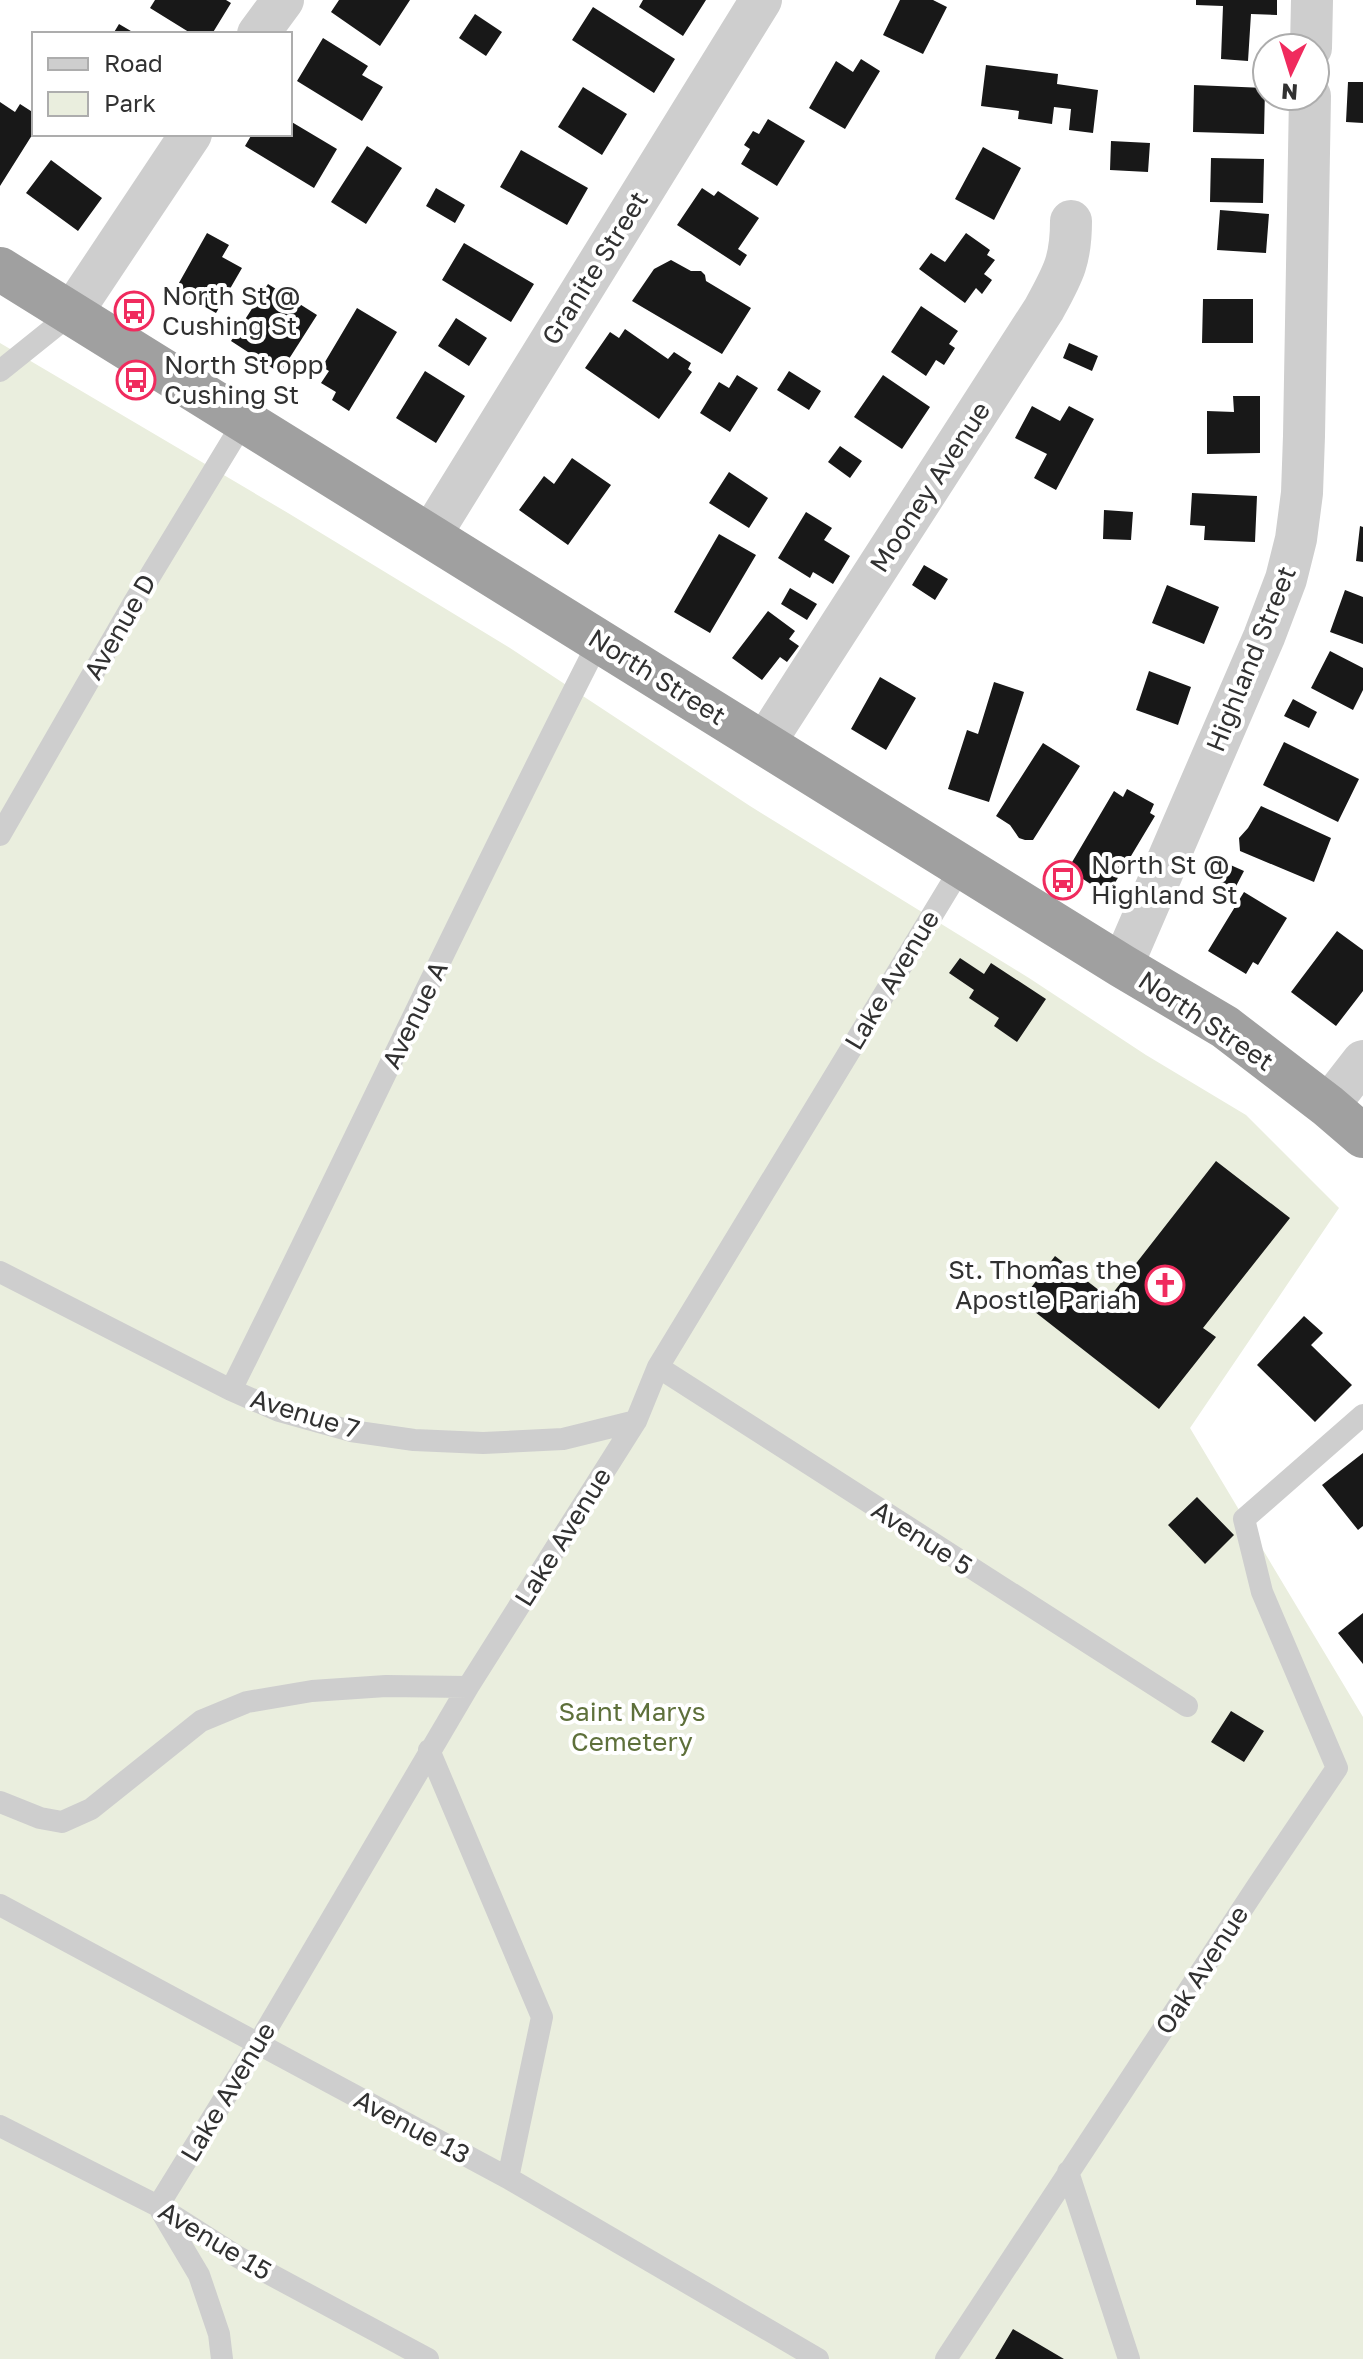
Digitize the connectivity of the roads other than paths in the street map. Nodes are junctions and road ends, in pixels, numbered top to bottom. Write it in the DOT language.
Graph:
graph roads {
  1 [pos="283,0"];
  2 [pos="761,0"];
  3 [pos="1312,0"];
  4 [pos="259,32"];
  5 [pos="1311,32"];
  6 [pos="1310,112"];
  7 [pos="190,136"];
  8 [pos="1071,221"];
  9 [pos="0,269"];
  10 [pos="71,314"];
  11 [pos="0,371"];
  12 [pos="244,421"];
  13 [pos="430,536"];
  14 [pos="599,641"];
  15 [pos="764,744"];
  16 [pos="0,835"];
  17 [pos="962,866"];
  18 [pos="1122,966"];
  19 [pos="1363,1061"];
  20 [pos="1319,1098"];
  21 [pos="1363,1136"];
  22 [pos="0,1272"];
  23 [pos="658,1367"];
  24 [pos="231,1390"];
  25 [pos="1363,1415"];
  26 [pos="636,1421"];
  27 [pos="468,1687"];
  28 [pos="1187,1706"];
  29 [pos="429,1750"];
  30 [pos="0,1802"];
  31 [pos="0,1905"];
  32 [pos="258,2044"];
  33 [pos="0,2126"];
  34 [pos="1068,2172"];
  35 [pos="508,2178"];
  36 [pos="158,2206"];
  37 [pos="222,2359"];
  38 [pos="428,2359"];
  39 [pos="818,2359"];
  40 [pos="946,2359"];
  41 [pos="1129,2359"];
  1 -- 4 [label="street"];
  2 -- 13 [label="street, Granite Street"];
  3 -- 5 [label="street"];
  6 -- 18 [label="street, Highland Street"];
  7 -- 10 [label="street"];
  8 -- 15 [label="street, Mooney Avenue"];
  9 -- 10 [label="highway, North Street"];
  10 -- 11 [label="lane"];
  10 -- 12 [label="highway, North Street"];
  12 -- 13 [label="highway, North Street"];
  12 -- 16 [label="lane, Avenue D"];
  13 -- 14 [label="highway, North Street"];
  14 -- 15 [label="highway, North Street"];
  14 -- 24 [label="lane, Avenue A"];
  15 -- 17 [label="highway, North Street"];
  17 -- 18 [label="highway, North Street"];
  17 -- 23 [label="lane, Lake Avenue"];
  18 -- 20 [label="highway, North Street"];
  19 -- 20 [label="street"];
  20 -- 21 [label="highway, North Street"];
  22 -- 24 [label="lane, Avenue 7"];
  23 -- 26 [label="lane, Lake Avenue"];
  23 -- 28 [label="lane, Avenue 5"];
  24 -- 26 [label="lane, Avenue 7"];
  25 -- 34 [label="lane, Oak Avenue"];
  26 -- 27 [label="lane, Lake Avenue"];
  27 -- 29 [label="lane, Lake Avenue"];
  27 -- 30 [label="lane"];
  29 -- 32 [label="lane, Lake Avenue"];
  29 -- 35 [label="lane"];
  31 -- 32 [label="lane, Avenue 13"];
  32 -- 35 [label="lane, Avenue 13"];
  32 -- 36 [label="lane, Lake Avenue"];
  33 -- 36 [label="lane, Avenue 15"];
  34 -- 40 [label="lane, Oak Avenue"];
  34 -- 41 [label="lane"];
  35 -- 39 [label="lane, Avenue 13"];
  36 -- 37 [label="lane"];
  36 -- 38 [label="lane, Avenue 15"];
}
